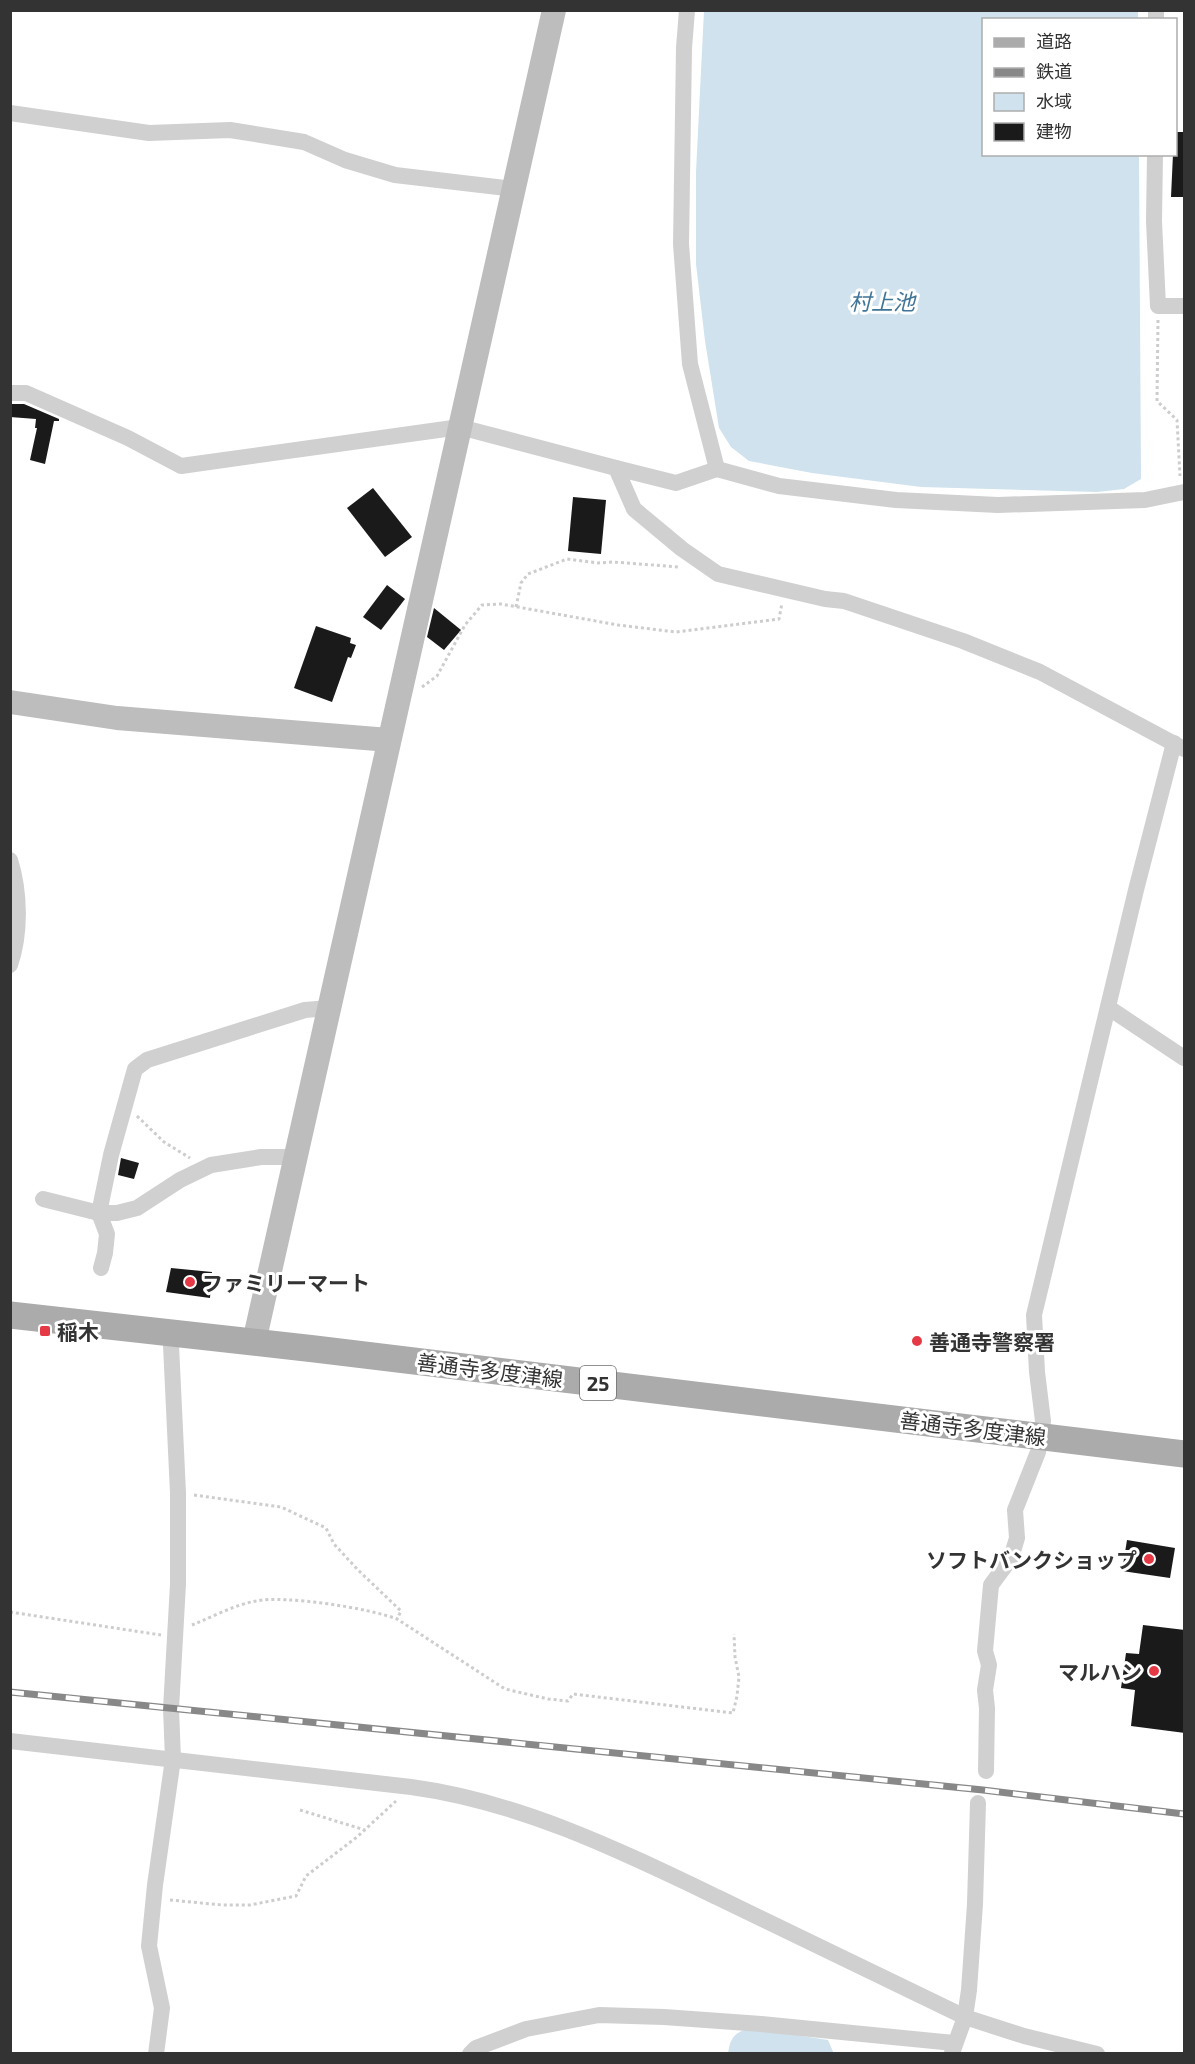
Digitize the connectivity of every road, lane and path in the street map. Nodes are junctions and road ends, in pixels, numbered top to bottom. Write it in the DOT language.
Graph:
graph roads {
  1 [pos="554,10"];
  2 [pos="687,10"];
  3 [pos="10,113"];
  4 [pos="1155,156"];
  5 [pos="514,189"];
  6 [pos="1158,306"];
  7 [pos="1185,306"];
  8 [pos="10,393"];
  9 [pos="460,427"];
  10 [pos="616,468"];
  11 [pos="717,469"];
  12 [pos="1183,492"];
  13 [pos="710,569"];
  14 [pos="783,590"];
  15 [pos="516,607"];
  16 [pos="399,696"];
  17 [pos="10,702"];
  18 [pos="388,740"];
  19 [pos="1179,746"];
  20 [pos="10,860"];
  21 [pos="10,965"];
  22 [pos="329,1008"];
  23 [pos="1109,1008"];
  24 [pos="1185,1058"];
  25 [pos="125,1105"];
  26 [pos="296,1157"];
  27 [pos="208,1166"];
  28 [pos="44,1199"];
  29 [pos="99,1213"];
  30 [pos="101,1268"];
  31 [pos="10,1315"];
  32 [pos="173,1334"];
  33 [pos="254,1342"];
  34 [pos="1040,1436"];
  35 [pos="1185,1454"];
  36 [pos="178,1493"];
  37 [pos="10,1612"];
  38 [pos="397,1619"];
  39 [pos="175,1632"];
  40 [pos="734,1634"];
  41 [pos="10,1741"];
  42 [pos="173,1759"];
  43 [pos="986,1771"];
  44 [pos="411,1787"];
  45 [pos="978,1803"];
  46 [pos="300,1810"];
  47 [pos="365,1830"];
  48 [pos="154,1898"];
  49 [pos="965,2017"];
  50 [pos="953,2048"];
  51 [pos="156,2054"];
  52 [pos="470,2054"];
  53 [pos="1097,2054"];
  1 -- 5 [label="street"];
  2 -- 11 [label="street"];
  3 -- 5 [label="street"];
  4 -- 6 [label="street"];
  5 -- 9 [label="street"];
  6 -- 7 [label="street"];
  6 -- 12 [label="path"];
  8 -- 9 [label="street"];
  9 -- 10 [label="street"];
  9 -- 16 [label="street"];
  10 -- 11 [label="street"];
  10 -- 13 [label="street"];
  11 -- 12 [label="street"];
  13 -- 14 [label="street"];
  13 -- 15 [label="path"];
  14 -- 15 [label="path"];
  14 -- 19 [label="street"];
  15 -- 16 [label="path"];
  16 -- 18 [label="street"];
  17 -- 18 [label="street"];
  18 -- 22 [label="street"];
  19 -- 23 [label="street"];
  20 -- 21 [label="street"];
  22 -- 25 [label="street"];
  22 -- 26 [label="street"];
  23 -- 24 [label="street"];
  23 -- 34 [label="street"];
  25 -- 27 [label="path"];
  25 -- 29 [label="street"];
  26 -- 27 [label="street"];
  26 -- 33 [label="street"];
  27 -- 29 [label="street"];
  28 -- 29 [label="street"];
  29 -- 30 [label="street"];
  31 -- 32 [label="main road, 善通寺多度津線 / 25"];
  32 -- 33 [label="main road, 善通寺多度津線 / 25"];
  32 -- 36 [label="street"];
  33 -- 34 [label="main road, 善通寺多度津線 / 25"];
  34 -- 35 [label="main road, 善通寺多度津線 / 25"];
  34 -- 43 [label="street"];
  36 -- 38 [label="path"];
  36 -- 39 [label="street"];
  37 -- 39 [label="path"];
  38 -- 39 [label="path"];
  38 -- 40 [label="path"];
  39 -- 42 [label="street"];
  41 -- 42 [label="street"];
  42 -- 44 [label="street"];
  42 -- 48 [label="street"];
  44 -- 47 [label="path"];
  44 -- 49 [label="street"];
  45 -- 49 [label="street"];
  46 -- 47 [label="path"];
  47 -- 48 [label="path"];
  48 -- 51 [label="street"];
  49 -- 50 [label="street"];
  49 -- 53 [label="street"];
  50 -- 52 [label="street"];
}
